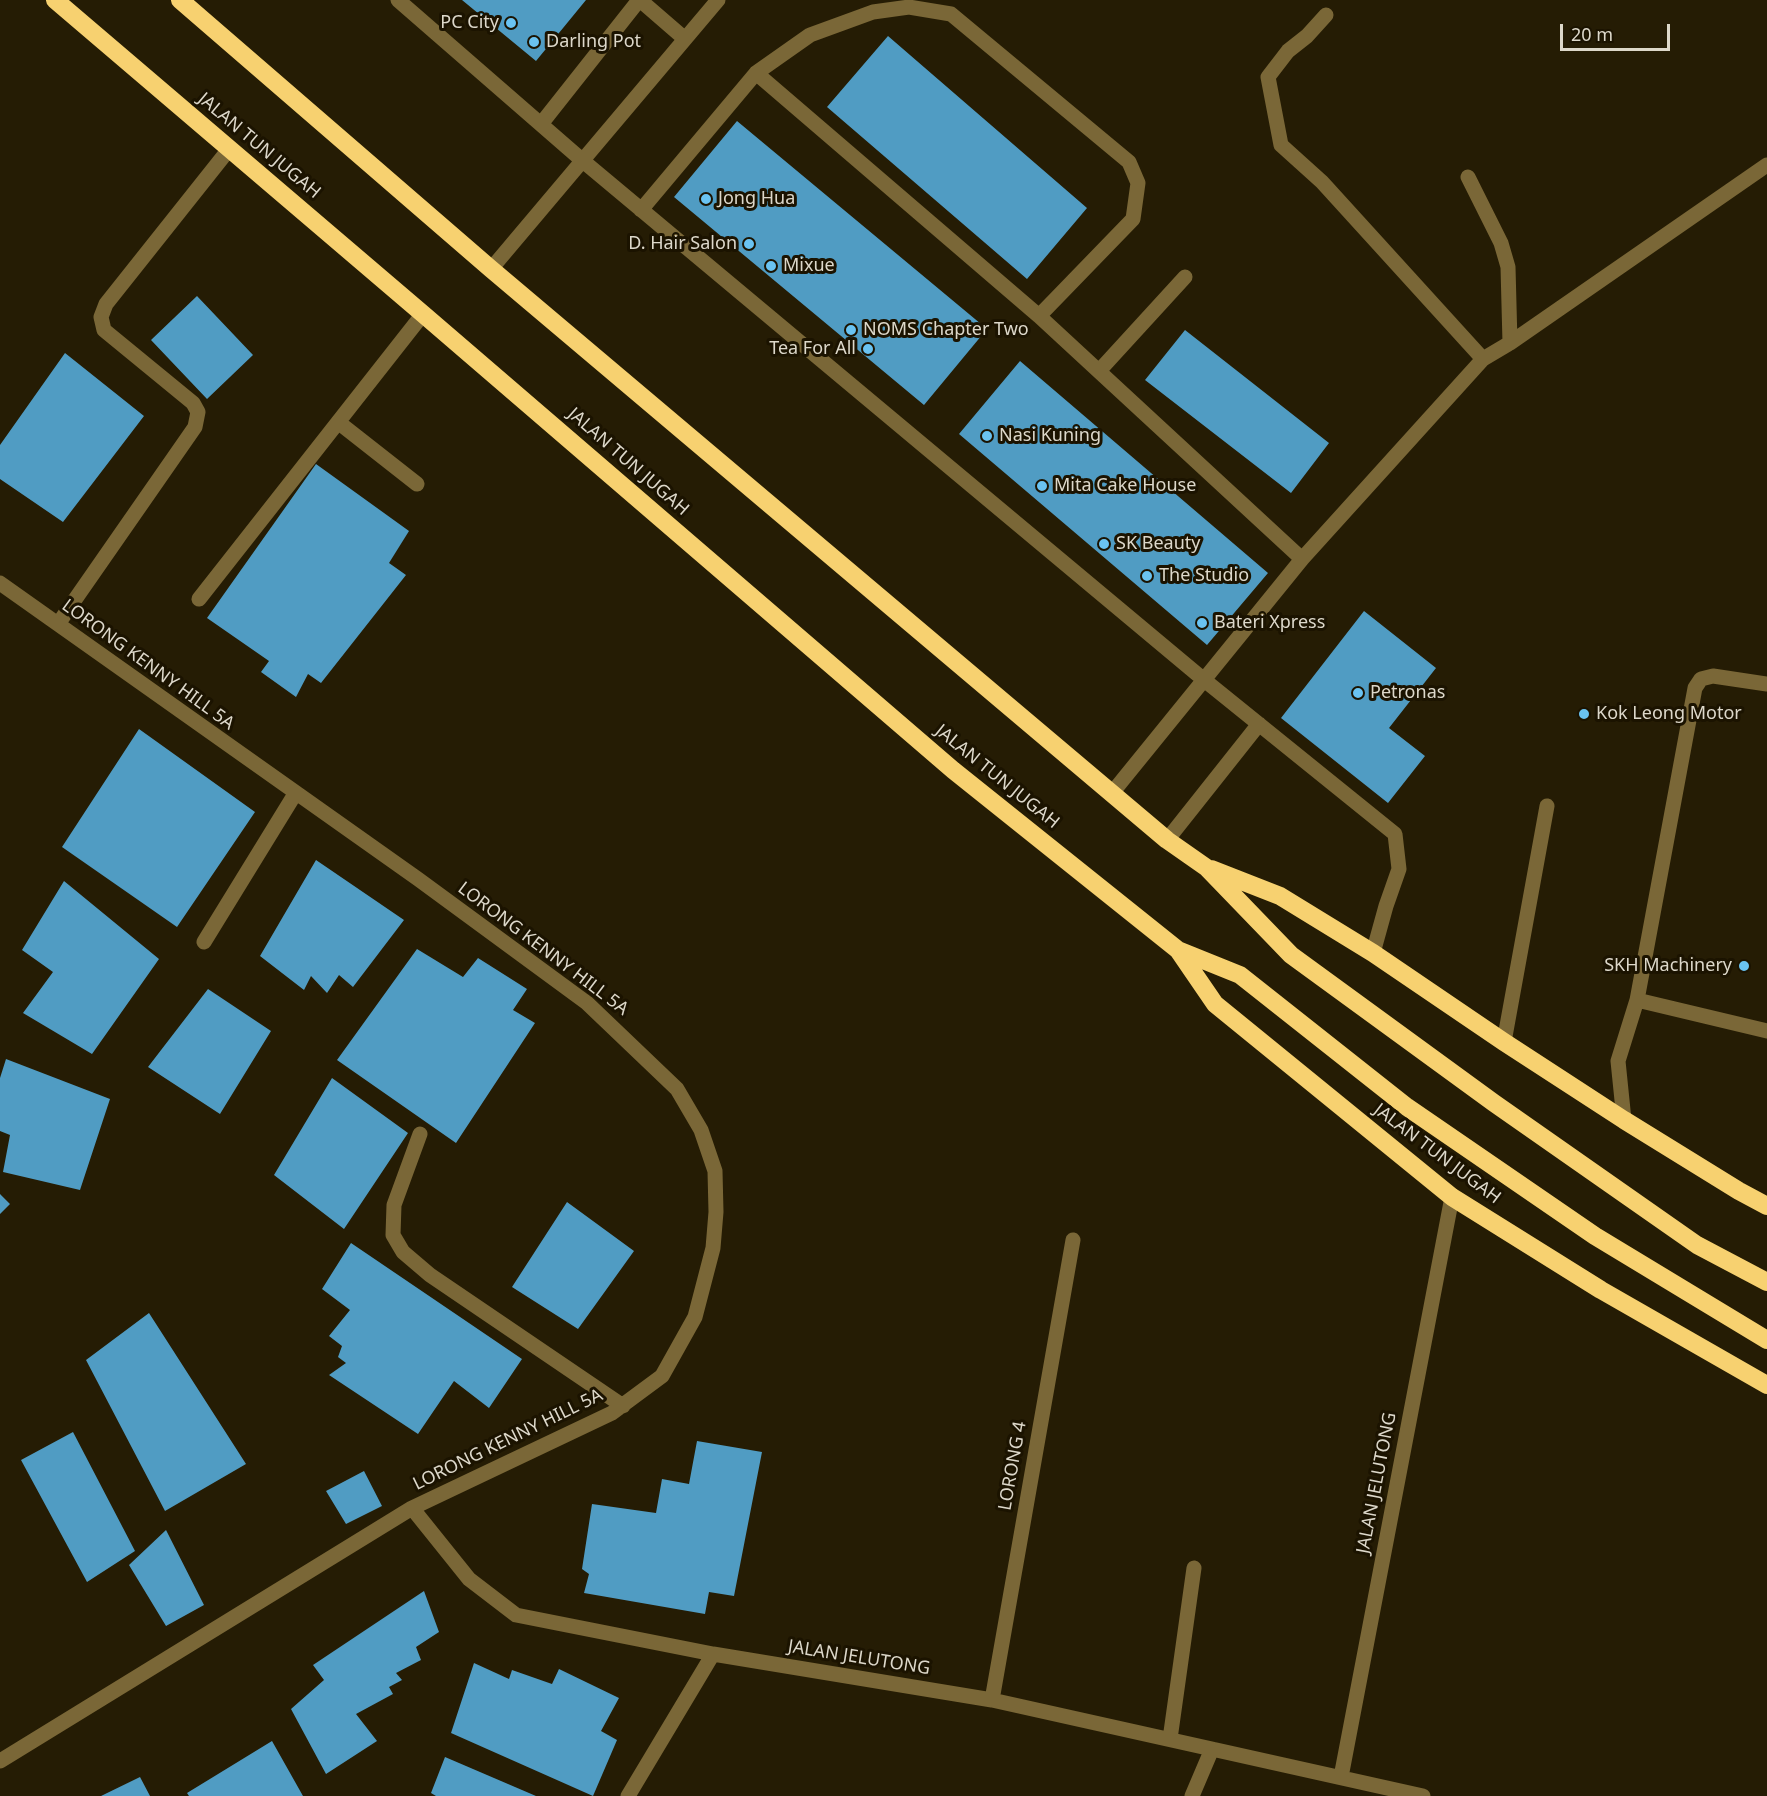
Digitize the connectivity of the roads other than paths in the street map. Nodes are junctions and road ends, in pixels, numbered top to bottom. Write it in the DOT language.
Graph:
graph roads {
  1 [pos="55,0"];
  2 [pos="180,0"];
  3 [pos="398,0"];
  4 [pos="640,0"];
  5 [pos="718,0"];
  6 [pos="1326,15"];
  7 [pos="684,39"];
  8 [pos="756,73"];
  9 [pos="541,124"];
  10 [pos="230,148"];
  11 [pos="583,161"];
  12 [pos="1767,165"];
  13 [pos="1468,177"];
  14 [pos="642,210"];
  15 [pos="491,269"];
  16 [pos="1185,277"];
  17 [pos="423,314"];
  18 [pos="1039,316"];
  19 [pos="1510,343"];
  20 [pos="1483,359"];
  21 [pos="1099,371"];
  22 [pos="338,422"];
  23 [pos="417,484"];
  24 [pos="1302,559"];
  25 [pos="0,583"];
  26 [pos="200,599"];
  27 [pos="58,624"];
  28 [pos="1203,679"];
  29 [pos="1767,684"];
  30 [pos="1259,724"];
  31 [pos="1112,793"];
  32 [pos="296,794"];
  33 [pos="1547,806"];
  34 [pos="1167,840"];
  35 [pos="1207,868"];
  36 [pos="204,942"];
  37 [pos="1178,950"];
  38 [pos="1372,953"];
  39 [pos="1637,1000"];
  40 [pos="1767,1032"];
  41 [pos="1504,1042"];
  42 [pos="1624,1120"];
  43 [pos="420,1134"];
  44 [pos="1452,1197"];
  45 [pos="1767,1206"];
  46 [pos="1073,1240"];
  47 [pos="1767,1282"];
  48 [pos="1767,1340"];
  49 [pos="1767,1385"];
  50 [pos="623,1406"];
  51 [pos="412,1508"];
  52 [pos="1194,1568"];
  53 [pos="713,1654"];
  54 [pos="992,1700"];
  55 [pos="1170,1739"];
  56 [pos="1212,1749"];
  57 [pos="0,1761"];
  58 [pos="1341,1777"];
  59 [pos="628,1796"];
  60 [pos="1192,1796"];
  61 [pos="1423,1796"];
  1 -- 10 [label="highway, JALAN TUN JUGAH"];
  2 -- 15 [label="highway"];
  3 -- 9 [label="street"];
  4 -- 7 [label="street"];
  4 -- 9 [label="street"];
  5 -- 7 [label="street"];
  6 -- 20 [label="street"];
  7 -- 11 [label="street"];
  8 -- 14 [label="street"];
  8 -- 18 [label="street"];
  8 -- 18 [label="street"];
  9 -- 11 [label="street"];
  10 -- 17 [label="highway, JALAN TUN JUGAH"];
  10 -- 27 [label="street"];
  11 -- 14 [label="street"];
  11 -- 15 [label="street"];
  12 -- 19 [label="street"];
  13 -- 19 [label="street"];
  14 -- 28 [label="street"];
  15 -- 31 [label="highway"];
  16 -- 21 [label="street"];
  17 -- 22 [label="street"];
  17 -- 37 [label="highway, JALAN TUN JUGAH"];
  18 -- 21 [label="street"];
  19 -- 20 [label="street"];
  20 -- 24 [label="street"];
  21 -- 24 [label="street"];
  22 -- 23 [label="street"];
  22 -- 26 [label="street"];
  24 -- 28 [label="street"];
  25 -- 27 [label="street, LORONG KENNY HILL 5A"];
  27 -- 32 [label="street, LORONG KENNY HILL 5A"];
  28 -- 30 [label="street"];
  28 -- 31 [label="street"];
  29 -- 39 [label="street"];
  30 -- 34 [label="street"];
  30 -- 38 [label="street"];
  31 -- 34 [label="highway"];
  32 -- 36 [label="street"];
  32 -- 50 [label="street, LORONG KENNY HILL 5A"];
  33 -- 41 [label="street"];
  34 -- 35 [label="highway"];
  35 -- 38 [label="highway"];
  35 -- 47 [label="highway"];
  37 -- 44 [label="highway, JALAN TUN JUGAH"];
  37 -- 48 [label="highway, JALAN TUN JUGAH"];
  38 -- 41 [label="highway"];
  39 -- 40 [label="street"];
  39 -- 42 [label="street"];
  41 -- 42 [label="highway"];
  42 -- 45 [label="highway"];
  43 -- 50 [label="street"];
  44 -- 49 [label="highway, JALAN TUN JUGAH"];
  44 -- 58 [label="street, JALAN JELUTONG"];
  46 -- 54 [label="street, LORONG 4"];
  50 -- 51 [label="street, LORONG KENNY HILL 5A"];
  51 -- 53 [label="street, JALAN JELUTONG"];
  51 -- 57 [label="street, LORONG KENNY HILL 5A"];
  52 -- 55 [label="street"];
  53 -- 54 [label="street, JALAN JELUTONG"];
  53 -- 59 [label="street"];
  54 -- 55 [label="street, JALAN JELUTONG"];
  55 -- 56 [label="street, JALAN JELUTONG"];
  56 -- 58 [label="street, JALAN JELUTONG"];
  56 -- 60 [label="street"];
  58 -- 61 [label="street, JALAN JELUTONG"];
}
